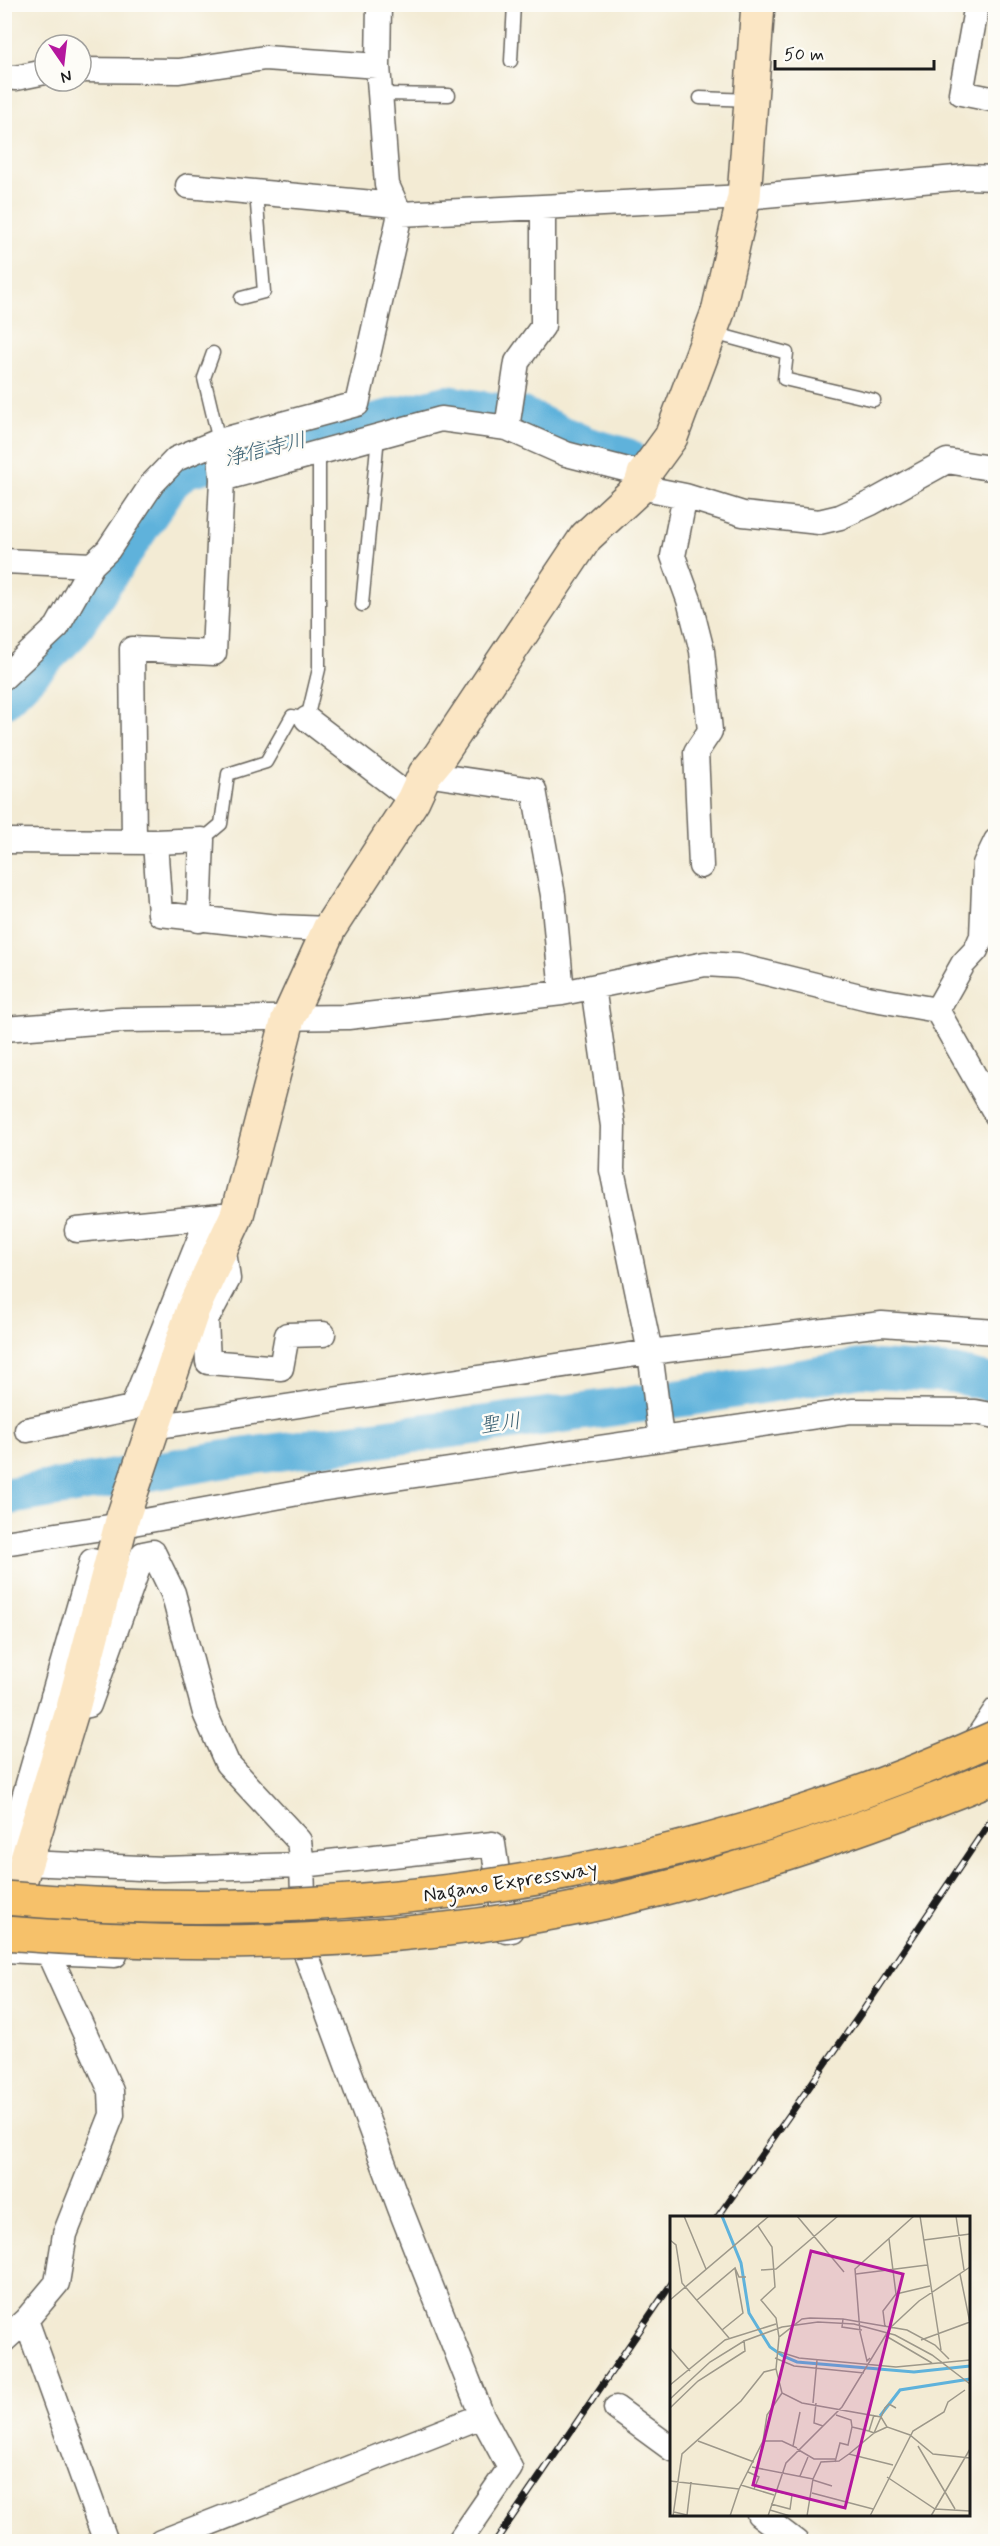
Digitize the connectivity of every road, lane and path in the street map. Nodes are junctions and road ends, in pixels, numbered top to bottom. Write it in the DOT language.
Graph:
graph roads {
  1 [pos="379,4"];
  2 [pos="514,4"];
  3 [pos="758,4"];
  4 [pos="977,4"];
  5 [pos="511,61"];
  6 [pos="378,66"];
  7 [pos="93,70"];
  8 [pos="33,74"];
  9 [pos="4,77"];
  10 [pos="380,94"];
  11 [pos="449,94"];
  12 [pos="700,98"];
  13 [pos="751,100"];
  14 [pos="996,100"];
  15 [pos="996,178"];
  16 [pos="188,186"];
  17 [pos="256,192"];
  18 [pos="744,197"];
  19 [pos="543,208"];
  20 [pos="398,210"];
  21 [pos="241,298"];
  22 [pos="710,332"];
  23 [pos="213,353"];
  24 [pos="874,400"];
  25 [pos="356,408"];
  26 [pos="510,418"];
  27 [pos="369,437"];
  28 [pos="220,445"];
  29 [pos="319,453"];
  30 [pos="996,470"];
  31 [pos="221,477"];
  32 [pos="642,481"];
  33 [pos="685,496"];
  34 [pos="4,561"];
  35 [pos="92,565"];
  36 [pos="362,605"];
  37 [pos="4,677"];
  38 [pos="307,719"];
  39 [pos="419,787"];
  40 [pos="202,840"];
  41 [pos="4,841"];
  42 [pos="144,841"];
  43 [pos="996,841"];
  44 [pos="701,866"];
  45 [pos="199,920"];
  46 [pos="329,928"];
  47 [pos="593,987"];
  48 [pos="562,993"];
  49 [pos="937,1010"];
  50 [pos="288,1019"];
  51 [pos="4,1029"];
  52 [pos="996,1114"];
  53 [pos="223,1226"];
  54 [pos="77,1230"];
  55 [pos="996,1332"];
  56 [pos="324,1334"];
  57 [pos="650,1352"];
  58 [pos="996,1416"];
  59 [pos="27,1430"];
  60 [pos="150,1434"];
  61 [pos="660,1438"];
  62 [pos="123,1521"];
  63 [pos="4,1543"];
  64 [pos="92,1561"];
  65 [pos="63,1702"];
  66 [pos="996,1710"];
  67 [pos="996,1737"];
  68 [pos="996,1776"];
  69 [pos="12,1861"];
  70 [pos="302,1865"];
  71 [pos="4,1898"];
  72 [pos="506,1931"];
  73 [pos="4,1934"];
  74 [pos="4,1950"];
  75 [pos="305,1951"];
  76 [pos="49,1954"];
  77 [pos="26,2320"];
  78 [pos="4,2340"];
  79 [pos="616,2408"];
  80 [pos="482,2416"];
  81 [pos="670,2448"];
  82 [pos="762,2516"];
  83 [pos="106,2541"];
  84 [pos="161,2541"];
  85 [pos="459,2541"];
  86 [pos="796,2541"];
  1 -- 6 [label="street"];
  2 -- 5 [label="lane"];
  3 -- 13 [label="street"];
  4 -- 14 [label="street"];
  6 -- 7 [label="street"];
  6 -- 10 [label="street"];
  8 -- 9 [label="street"];
  10 -- 11 [label="lane"];
  10 -- 20 [label="street"];
  12 -- 13 [label="lane"];
  13 -- 18 [label="street"];
  15 -- 18 [label="street"];
  16 -- 17 [label="street"];
  17 -- 20 [label="street"];
  17 -- 21 [label="lane"];
  18 -- 19 [label="street"];
  18 -- 22 [label="street"];
  19 -- 20 [label="street"];
  19 -- 26 [label="street"];
  20 -- 25 [label="street"];
  22 -- 24 [label="lane"];
  22 -- 32 [label="street"];
  23 -- 28 [label="lane"];
  25 -- 27 [label="street"];
  25 -- 28 [label="street"];
  26 -- 27 [label="street"];
  26 -- 32 [label="street"];
  27 -- 29 [label="street"];
  27 -- 36 [label="lane"];
  28 -- 31 [label="street"];
  28 -- 35 [label="street"];
  29 -- 31 [label="street"];
  29 -- 38 [label="lane"];
  30 -- 33 [label="street"];
  31 -- 42 [label="street"];
  32 -- 33 [label="street"];
  32 -- 39 [label="street"];
  33 -- 44 [label="street"];
  34 -- 35 [label="street"];
  35 -- 37 [label="street"];
  38 -- 39 [label="street"];
  38 -- 40 [label="lane"];
  39 -- 46 [label="street"];
  39 -- 48 [label="street"];
  40 -- 42 [label="street"];
  40 -- 45 [label="street"];
  41 -- 42 [label="street"];
  42 -- 45 [label="street"];
  43 -- 49 [label="street"];
  45 -- 46 [label="street"];
  46 -- 50 [label="street"];
  47 -- 48 [label="street"];
  47 -- 49 [label="street"];
  47 -- 57 [label="street"];
  48 -- 50 [label="street"];
  49 -- 52 [label="street"];
  50 -- 51 [label="street"];
  50 -- 53 [label="street"];
  53 -- 54 [label="street"];
  53 -- 56 [label="street"];
  53 -- 59 [label="street"];
  53 -- 60 [label="street"];
  55 -- 57 [label="street"];
  57 -- 60 [label="street"];
  57 -- 61 [label="street"];
  58 -- 61 [label="street"];
  60 -- 62 [label="street"];
  61 -- 62 [label="street"];
  62 -- 63 [label="street"];
  62 -- 65 [label="street"];
  64 -- 65 [label="street"];
  65 -- 69 [label="street"];
  65 -- 70 [label="street"];
  66 -- 72 [label="street"];
  67 -- 71 [label="highway, Nagano Expressway, bridge"];
  68 -- 73 [label="highway, Nagano Expressway, bridge"];
  69 -- 70 [label="street"];
  69 -- 73 [label="street"];
  70 -- 72 [label="street"];
  70 -- 75 [label="street"];
  72 -- 75 [label="street"];
  74 -- 76 [label="street"];
  75 -- 76 [label="street"];
  75 -- 80 [label="street"];
  76 -- 77 [label="street"];
  77 -- 78 [label="street"];
  77 -- 83 [label="street"];
  79 -- 81 [label="street"];
  80 -- 84 [label="street"];
  80 -- 85 [label="street"];
  82 -- 86 [label="street"];
}
